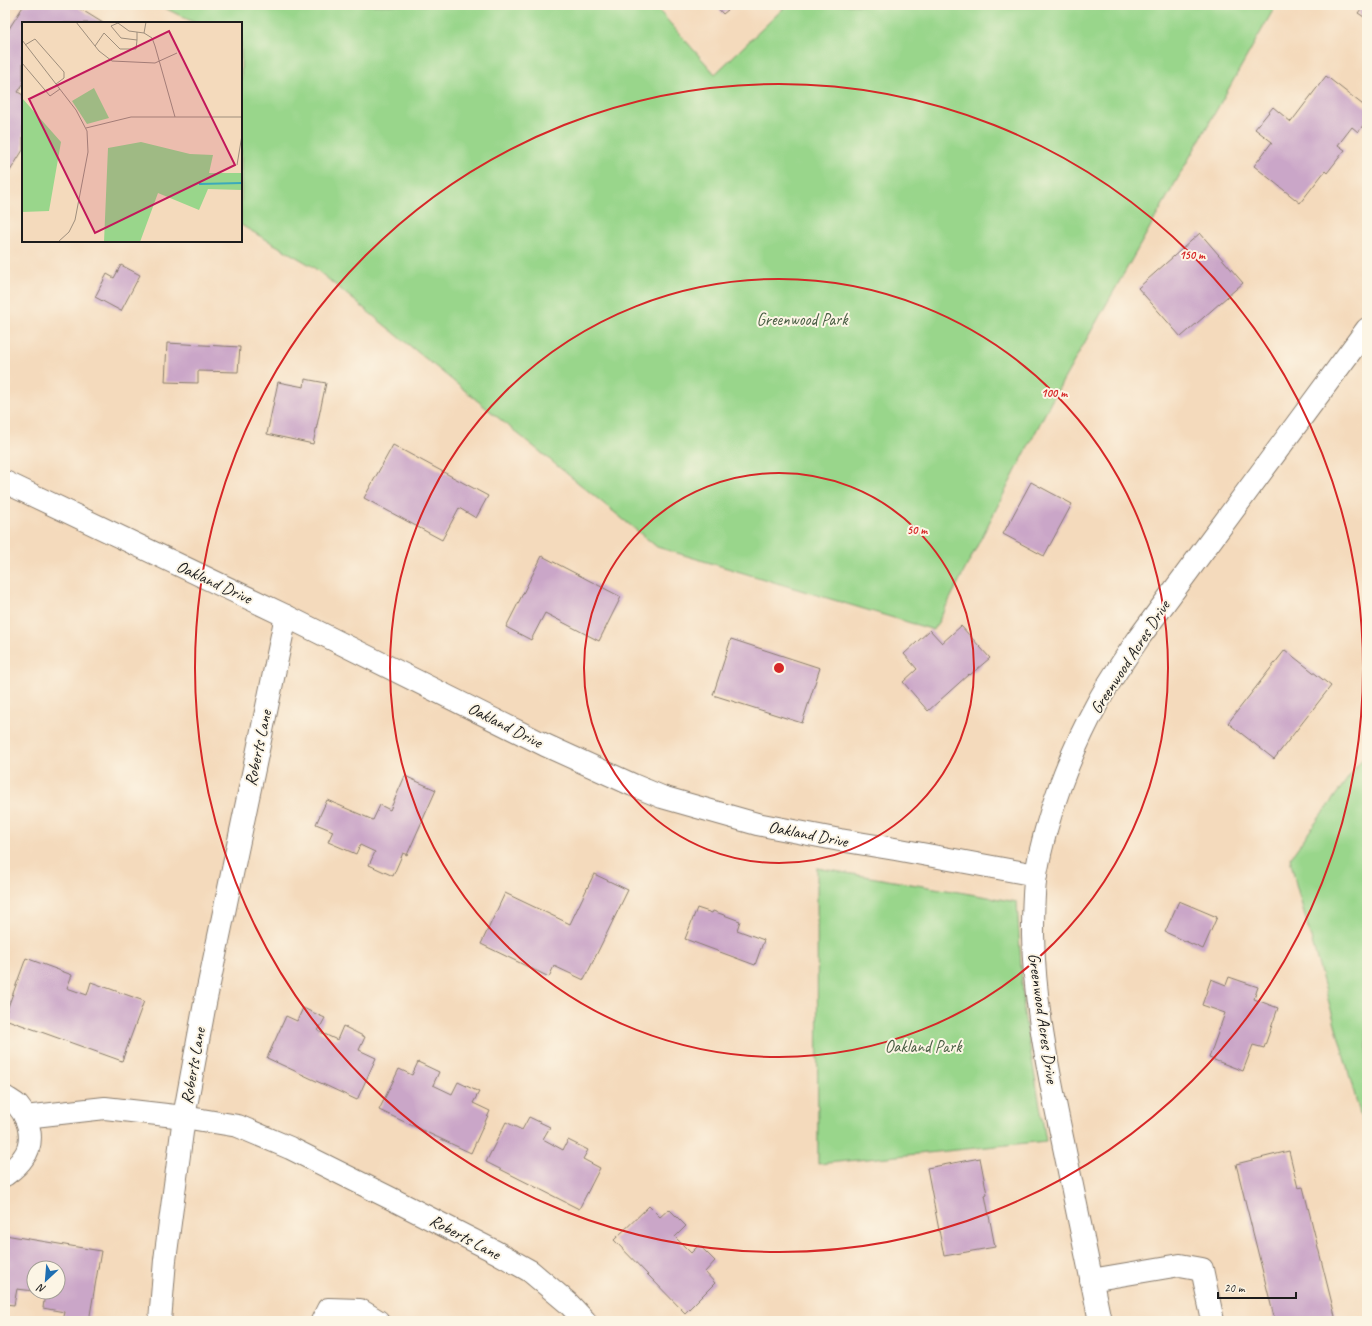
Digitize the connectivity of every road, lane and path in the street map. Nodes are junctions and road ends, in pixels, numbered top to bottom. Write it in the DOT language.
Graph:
graph roads {
  1 [pos="1367,329"];
  2 [pos="5,482"];
  3 [pos="286,616"];
  4 [pos="1036,875"];
  5 [pos="5,1097"];
  6 [pos="26,1117"];
  7 [pos="184,1117"];
  8 [pos="5,1175"];
  9 [pos="1092,1280"];
  10 [pos="160,1321"];
  11 [pos="322,1321"];
  12 [pos="378,1321"];
  13 [pos="585,1321"];
  14 [pos="1100,1321"];
  15 [pos="1213,1321"];
  1 -- 4 [label="street, Greenwood Acres Drive"];
  2 -- 3 [label="street, Oakland Drive"];
  3 -- 4 [label="street, Oakland Drive"];
  3 -- 7 [label="street, Roberts Lane"];
  4 -- 9 [label="street, Greenwood Acres Drive"];
  5 -- 6 [label="street"];
  6 -- 7 [label="street"];
  6 -- 8 [label="street"];
  7 -- 10 [label="street"];
  7 -- 13 [label="street, Roberts Lane"];
  9 -- 14 [label="street, Greenwood Acres Drive"];
  9 -- 15 [label="street"];
  11 -- 12 [label="street"];
}
